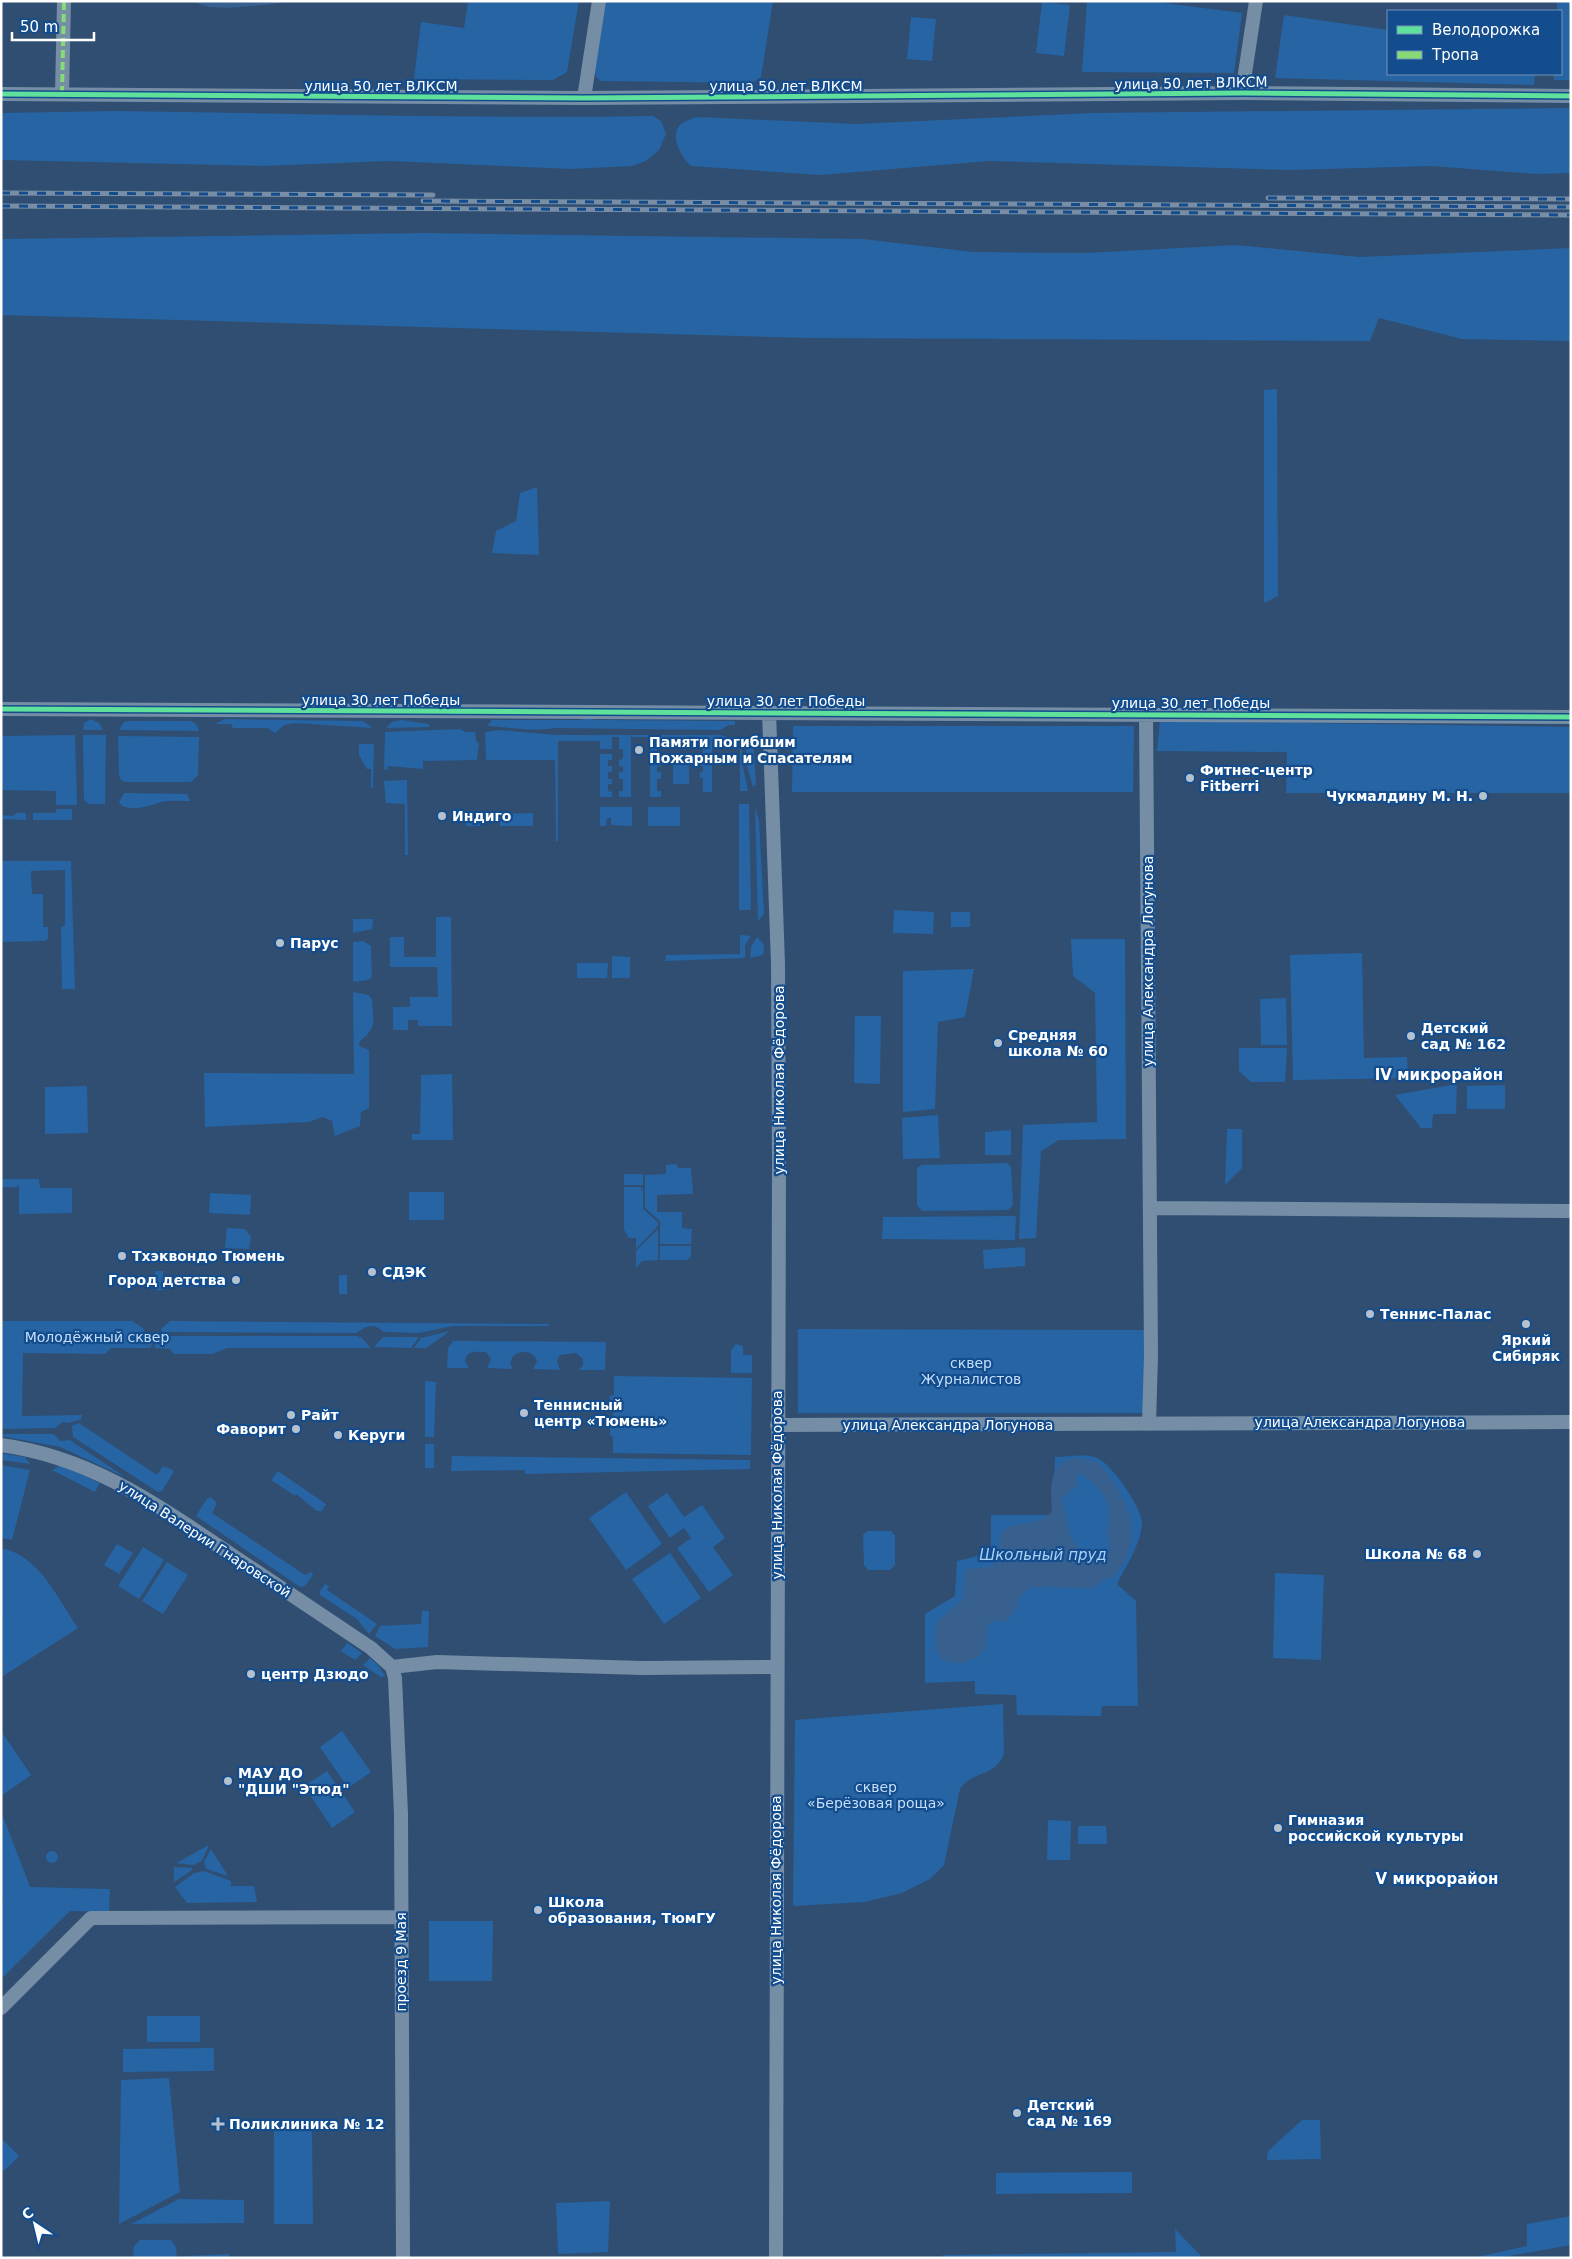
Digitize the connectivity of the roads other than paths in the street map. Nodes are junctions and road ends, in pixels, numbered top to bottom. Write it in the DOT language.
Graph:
graph roads {
  1 [pos="64,1"];
  2 [pos="599,1"];
  3 [pos="1256,1"];
  4 [pos="1242,93"];
  5 [pos="1,94"];
  6 [pos="62,94"];
  7 [pos="1571,96"];
  8 [pos="584,98"];
  9 [pos="1,709"];
  10 [pos="768,712"];
  11 [pos="1146,714"];
  12 [pos="1571,717"];
  13 [pos="1150,1208"];
  14 [pos="1571,1211"];
  15 [pos="1571,1422"];
  16 [pos="1149,1424"];
  17 [pos="777,1425"];
  18 [pos="1,1445"];
  19 [pos="777,1666"];
  20 [pos="392,1667"];
  21 [pos="401,1917"];
  22 [pos="1,2008"];
  23 [pos="403,2258"];
  24 [pos="776,2258"];
  1 -- 6 [label="street"];
  2 -- 8 [label="street"];
  3 -- 4 [label="street"];
  4 -- 7 [label="street, улица 50 лет ВЛКСМ"];
  4 -- 8 [label="street, улица 50 лет ВЛКСМ"];
  5 -- 6 [label="street, улица 50 лет ВЛКСМ"];
  6 -- 8 [label="street, улица 50 лет ВЛКСМ"];
  9 -- 10 [label="street, улица 30 лет Победы"];
  10 -- 11 [label="street, улица 30 лет Победы"];
  10 -- 17 [label="street, улица Николая Фёдорова"];
  11 -- 12 [label="street, улица 30 лет Победы"];
  11 -- 13 [label="street, улица Александра Логунова"];
  13 -- 14 [label="street"];
  13 -- 16 [label="street, улица Александра Логунова"];
  15 -- 16 [label="street, улица Александра Логунова"];
  16 -- 17 [label="street, улица Александра Логунова"];
  17 -- 19 [label="street, улица Николая Фёдорова"];
  18 -- 20 [label="street, улица Валерии Гнаровской"];
  19 -- 20 [label="street"];
  19 -- 24 [label="street, улица Николая Фёдорова"];
  20 -- 21 [label="street, проезд 9 Мая"];
  21 -- 22 [label="street"];
  21 -- 23 [label="street, проезд 9 Мая"];
}
